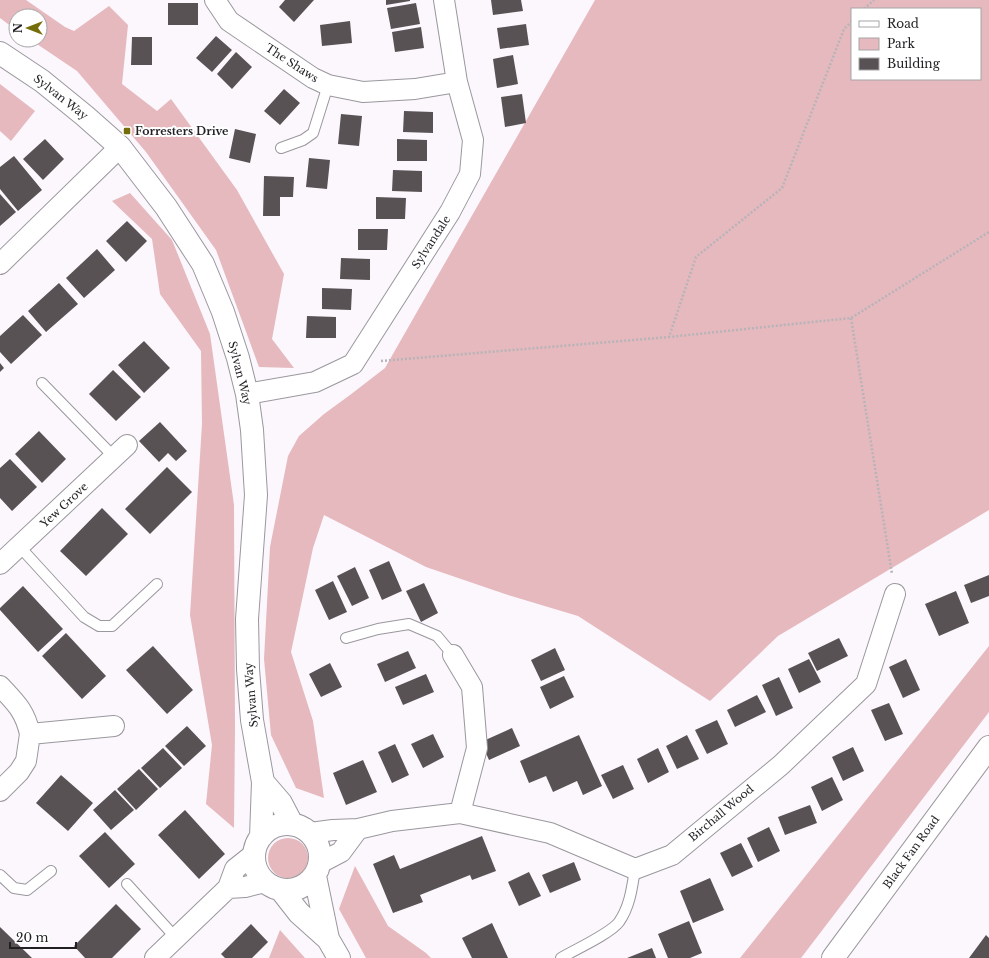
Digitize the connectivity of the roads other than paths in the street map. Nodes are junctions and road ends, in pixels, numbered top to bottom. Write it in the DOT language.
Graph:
graph roads {
  1 [pos="215,0"];
  2 [pos="444,0"];
  3 [pos="0,53"];
  4 [pos="458,82"];
  5 [pos="328,85"];
  6 [pos="120,147"];
  7 [pos="281,148"];
  8 [pos="0,264"];
  9 [pos="42,383"];
  10 [pos="247,394"];
  11 [pos="121,451"];
  12 [pos="19,546"];
  13 [pos="0,564"];
  14 [pos="157,584"];
  15 [pos="895,594"];
  16 [pos="346,638"];
  17 [pos="453,655"];
  18 [pos="0,686"];
  19 [pos="114,726"];
  20 [pos="30,734"];
  21 [pos="989,747"];
  22 [pos="263,782"];
  23 [pos="0,791"];
  24 [pos="460,813"];
  25 [pos="301,829"];
  26 [pos="358,829"];
  27 [pos="258,845"];
  28 [pos="318,869"];
  29 [pos="635,870"];
  30 [pos="51,871"];
  31 [pos="0,875"];
  32 [pos="127,884"];
  33 [pos="273,886"];
  34 [pos="228,888"];
  35 [pos="176,938"];
  36 [pos="328,939"];
  37 [pos="155,958"];
  38 [pos="338,958"];
  39 [pos="561,958"];
  40 [pos="833,958"];
  1 -- 5 [label="street, The Shaws"];
  2 -- 4 [label="street, Sylvandale"];
  3 -- 6 [label="street, Sylvan Way"];
  4 -- 5 [label="street, The Shaws"];
  4 -- 10 [label="street, Sylvandale"];
  5 -- 7 [label="lane"];
  6 -- 8 [label="street"];
  6 -- 10 [label="street, Sylvan Way"];
  9 -- 11 [label="lane"];
  10 -- 22 [label="street, Sylvan Way"];
  11 -- 12 [label="street, Yew Grove"];
  12 -- 13 [label="street, Yew Grove"];
  12 -- 14 [label="lane"];
  15 -- 29 [label="street, Birchall Wood"];
  16 -- 17 [label="lane"];
  17 -- 24 [label="street"];
  18 -- 20 [label="street"];
  19 -- 20 [label="street"];
  20 -- 23 [label="street"];
  21 -- 40 [label="street, Black Fan Road"];
  22 -- 25 [label="street"];
  22 -- 27 [label="street, Sylvan Way"];
  24 -- 26 [label="street"];
  24 -- 29 [label="street"];
  25 -- 26 [label="street"];
  25 -- 27 [label="street"];
  25 -- 28 [label="street"];
  26 -- 28 [label="street"];
  27 -- 33 [label="street"];
  27 -- 34 [label="street"];
  28 -- 33 [label="street"];
  28 -- 36 [label="street"];
  29 -- 39 [label="lane"];
  30 -- 31 [label="lane"];
  32 -- 35 [label="lane"];
  33 -- 34 [label="street"];
  33 -- 36 [label="street"];
  34 -- 35 [label="street"];
  35 -- 37 [label="street"];
  36 -- 38 [label="street"];
}
